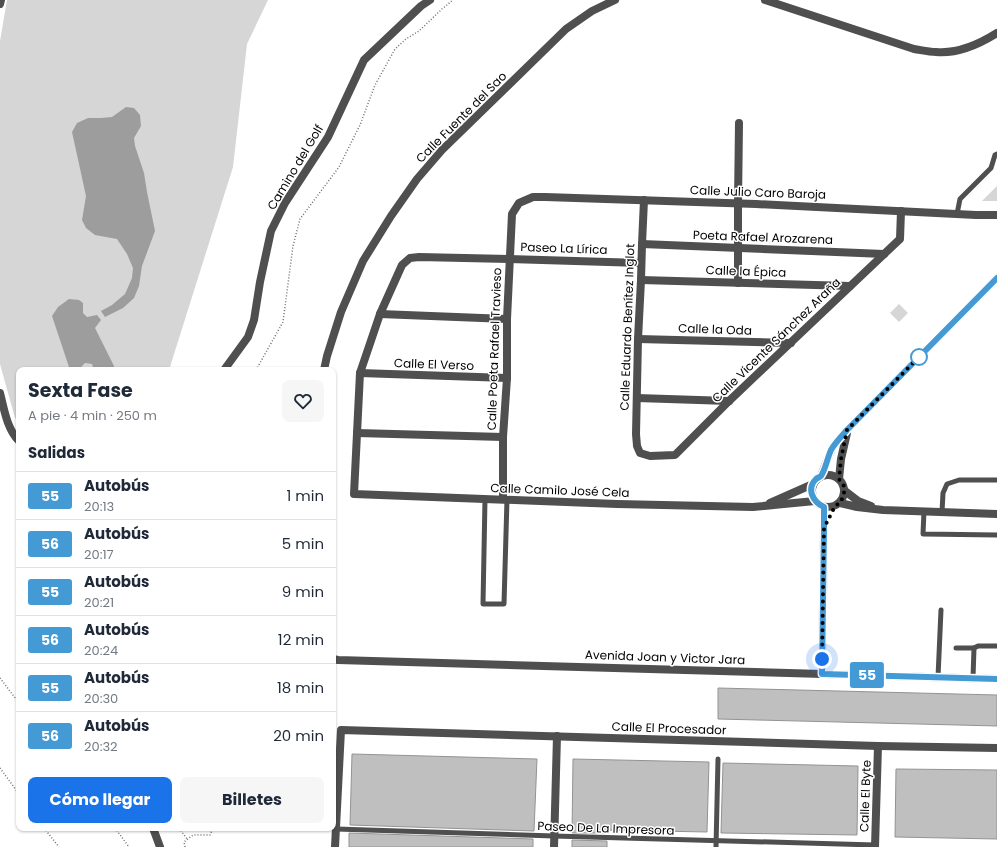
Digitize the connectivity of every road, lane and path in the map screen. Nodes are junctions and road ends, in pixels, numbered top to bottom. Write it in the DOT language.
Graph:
graph roads {
  1 [pos="1,0"];
  2 [pos="430,0"];
  3 [pos="453,0"];
  4 [pos="615,0"];
  5 [pos="765,0"];
  6 [pos="0,4"];
  7 [pos="997,33"];
  8 [pos="739,123"];
  9 [pos="997,154"];
  10 [pos="644,200"];
  11 [pos="519,203"];
  12 [pos="738,203"];
  13 [pos="901,210"];
  14 [pos="956,214"];
  15 [pos="997,215"];
  16 [pos="642,244"];
  17 [pos="738,248"];
  18 [pos="884,254"];
  19 [pos="509,259"];
  20 [pos="641,263"];
  21 [pos="997,278"];
  22 [pos="641,280"];
  23 [pos="738,283"];
  24 [pos="850,286"];
  25 [pos="380,314"];
  26 [pos="507,319"];
  27 [pos="638,339"];
  28 [pos="790,343"];
  29 [pos="226,367"];
  30 [pos="258,367"];
  31 [pos="325,367"];
  32 [pos="360,373"];
  33 [pos="507,378"];
  34 [pos="0,393"];
  35 [pos="637,398"];
  36 [pos="729,401"];
  37 [pos="847,430"];
  38 [pos="357,433"];
  39 [pos="503,437"];
  40 [pos="16,438"];
  41 [pos="640,453"];
  42 [pos="821,476"];
  43 [pos="839,479"];
  44 [pos="997,480"];
  45 [pos="813,484"];
  46 [pos="844,491"];
  47 [pos="354,494"];
  48 [pos="485,499"];
  49 [pos="505,499"];
  50 [pos="815,501"];
  51 [pos="837,504"];
  52 [pos="764,505"];
  53 [pos="824,507"];
  54 [pos="883,510"];
  55 [pos="924,511"];
  56 [pos="942,512"];
  57 [pos="997,514"];
  58 [pos="824,528"];
  59 [pos="997,535"];
  60 [pos="941,610"];
  61 [pos="997,646"];
  62 [pos="956,648"];
  63 [pos="974,648"];
  64 [pos="336,659"];
  65 [pos="822,674"];
  66 [pos="938,677"];
  67 [pos="0,678"];
  68 [pos="973,678"];
  69 [pos="997,679"];
  70 [pos="16,699"];
  71 [pos="557,736"];
  72 [pos="878,746"];
  73 [pos="997,748"];
  74 [pos="718,759"];
  75 [pos="0,768"];
  76 [pos="16,790"];
  77 [pos="336,830"];
  78 [pos="46,831"];
  79 [pos="117,831"];
  80 [pos="154,831"];
  81 [pos="181,831"];
  82 [pos="212,831"];
  83 [pos="336,831"];
  84 [pos="554,836"];
  85 [pos="187,839"];
  86 [pos="717,841"];
  87 [pos="875,846"];
  88 [pos="59,847"];
  89 [pos="129,847"];
  90 [pos="160,847"];
  91 [pos="186,847"];
  92 [pos="335,847"];
  93 [pos="554,847"];
  94 [pos="716,847"];
  1 -- 6 [label="street"];
  2 -- 29 [label="street, Camino del Golf"];
  3 -- 30 [label="path"];
  4 -- 31 [label="street, Calle Fuente del Sao"];
  5 -- 7 [label="street"];
  8 -- 12 [label="street"];
  9 -- 14 [label="lane"];
  10 -- 11 [label="street, Calle Julio Caro Baroja"];
  10 -- 12 [label="street, Calle Julio Caro Baroja"];
  10 -- 16 [label="street, Calle Eduardo Benítez Inglot"];
  11 -- 19 [label="street, Calle Poeta Rafael Travieso"];
  12 -- 13 [label="street, Calle Julio Caro Baroja"];
  12 -- 17 [label="street"];
  13 -- 14 [label="street, Calle Julio Caro Baroja"];
  13 -- 18 [label="street, Calle Vicente Sánchez Araña"];
  14 -- 15 [label="street, Calle Julio Caro Baroja"];
  16 -- 17 [label="street, Poeta Rafael Arozarena"];
  16 -- 20 [label="street, Calle Eduardo Benítez Inglot"];
  17 -- 18 [label="street, Poeta Rafael Arozarena"];
  17 -- 23 [label="street"];
  18 -- 24 [label="street, Calle Vicente Sánchez Araña"];
  19 -- 20 [label="street, Paseo La Lírica"];
  19 -- 25 [label="street, Paseo La Lírica"];
  19 -- 26 [label="street, Calle Poeta Rafael Travieso"];
  20 -- 22 [label="street, Calle Eduardo Benítez Inglot"];
  21 -- 37 [label="street"];
  22 -- 23 [label="street, Calle la Épica"];
  22 -- 27 [label="street, Calle Eduardo Benítez Inglot"];
  23 -- 24 [label="street, Calle la Épica"];
  24 -- 28 [label="street, Calle Vicente Sánchez Araña"];
  25 -- 26 [label="street"];
  25 -- 32 [label="street, Paseo La Lírica"];
  26 -- 33 [label="street, Calle Poeta Rafael Travieso"];
  27 -- 28 [label="street, Calle la Oda"];
  27 -- 35 [label="street, Calle Eduardo Benítez Inglot"];
  28 -- 36 [label="street, Calle Vicente Sánchez Araña"];
  32 -- 33 [label="street, Calle El Verso"];
  32 -- 38 [label="street, Paseo La Lírica"];
  33 -- 39 [label="street, Calle Poeta Rafael Travieso"];
  34 -- 40 [label="street"];
  35 -- 36 [label="street"];
  35 -- 41 [label="street, Calle Eduardo Benítez Inglot"];
  36 -- 41 [label="street, Calle Vicente Sánchez Araña"];
  37 -- 42 [label="street"];
  37 -- 43 [label="street"];
  38 -- 39 [label="street"];
  38 -- 47 [label="street, Paseo La Lírica"];
  39 -- 49 [label="street, Calle Poeta Rafael Travieso"];
  42 -- 43 [label="street"];
  42 -- 45 [label="street"];
  43 -- 46 [label="street"];
  44 -- 56 [label="lane"];
  45 -- 50 [label="street"];
  45 -- 52 [label="street, Calle Camilo José Cela"];
  46 -- 51 [label="street"];
  46 -- 54 [label="street"];
  47 -- 48 [label="street, Calle Camilo José Cela"];
  48 -- 49 [label="street, Calle Camilo José Cela"];
  48 -- 49 [label="lane"];
  49 -- 52 [label="street, Calle Camilo José Cela"];
  50 -- 52 [label="street, Calle Camilo José Cela"];
  50 -- 53 [label="street"];
  51 -- 53 [label="street"];
  51 -- 54 [label="street"];
  51 -- 58 [label="street"];
  53 -- 58 [label="street"];
  54 -- 55 [label="street"];
  55 -- 56 [label="street"];
  55 -- 59 [label="lane"];
  56 -- 57 [label="street"];
  58 -- 65 [label="street"];
  60 -- 66 [label="lane"];
  61 -- 63 [label="lane"];
  62 -- 63 [label="lane"];
  63 -- 68 [label="lane"];
  64 -- 65 [label="street, Avenida Joan y Victor Jara"];
  65 -- 66 [label="street, Avenida Joan y Victor Jara"];
  66 -- 68 [label="street, Avenida Joan y Victor Jara"];
  67 -- 70 [label="path"];
  68 -- 69 [label="street, Avenida Joan y Victor Jara"];
  71 -- 72 [label="street, Calle El Procesador"];
  71 -- 77 [label="street, Calle El Procesador"];
  71 -- 84 [label="street"];
  72 -- 73 [label="street, Calle El Procesador"];
  72 -- 87 [label="street, Calle El Byte"];
  74 -- 86 [label="lane"];
  75 -- 76 [label="path"];
  77 -- 84 [label="lane, Paseo De La Impresora"];
  78 -- 88 [label="path"];
  79 -- 89 [label="path"];
  80 -- 90 [label="street"];
  81 -- 85 [label="path"];
  82 -- 85 [label="path"];
  83 -- 92 [label="street"];
  84 -- 86 [label="lane, Paseo De La Impresora"];
  84 -- 93 [label="street"];
  85 -- 91 [label="path"];
  86 -- 87 [label="lane, Paseo De La Impresora"];
  86 -- 94 [label="lane"];
}
